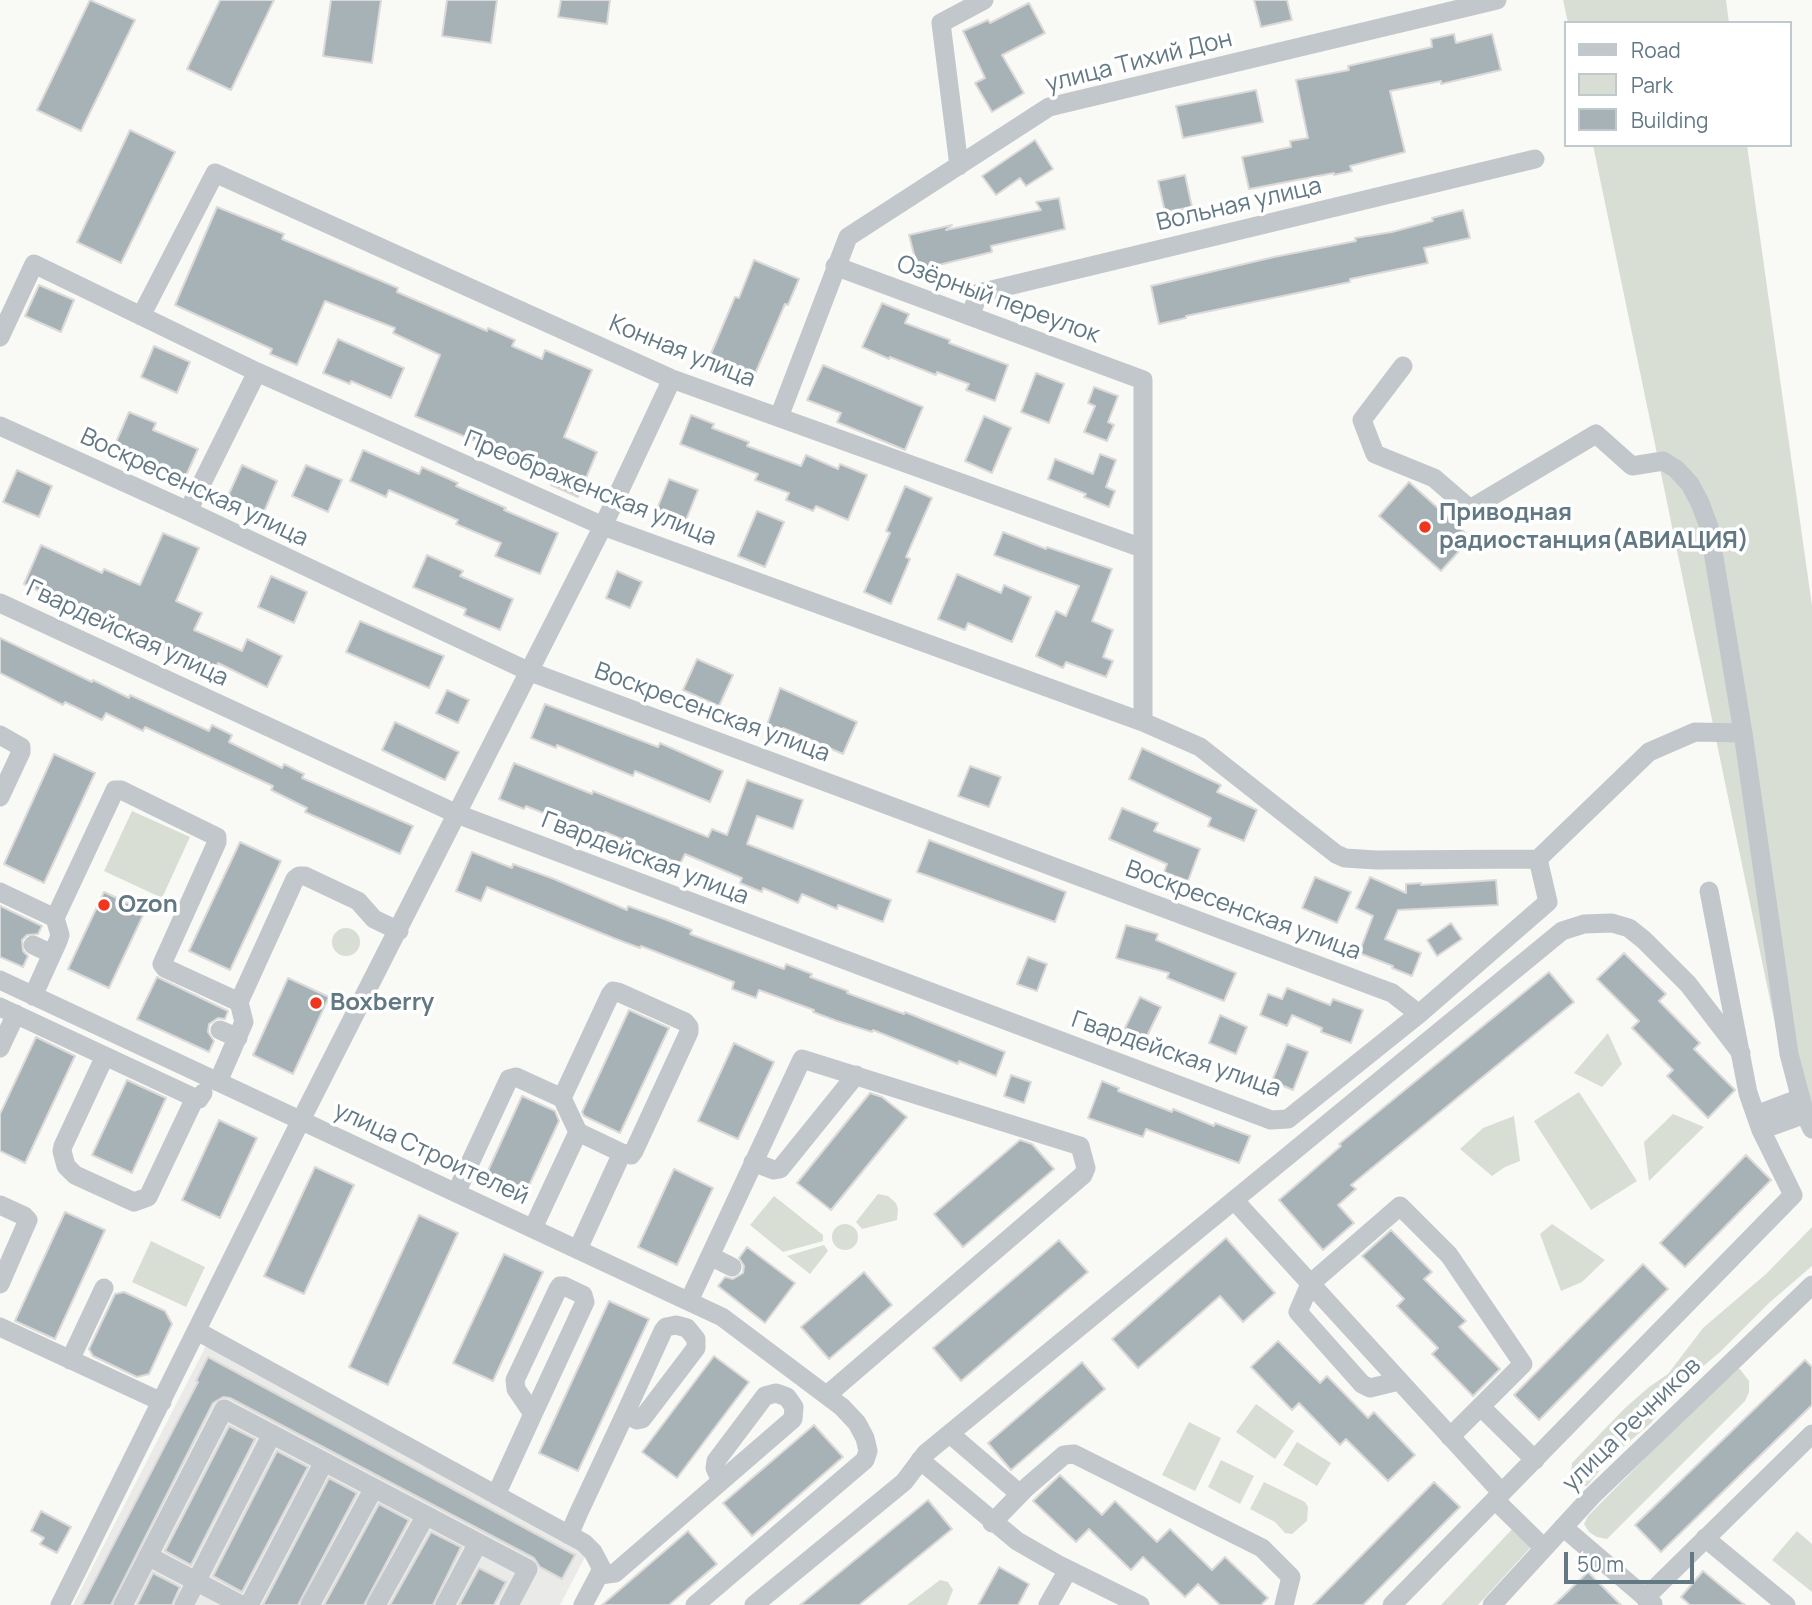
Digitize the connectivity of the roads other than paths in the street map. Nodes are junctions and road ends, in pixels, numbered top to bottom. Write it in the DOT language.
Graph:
graph roads {
  1 [pos="984,0"];
  2 [pos="1497,0"];
  3 [pos="1535,159"];
  4 [pos="959,166"];
  5 [pos="835,267"];
  6 [pos="141,316"];
  7 [pos="970,316"];
  8 [pos="0,337"];
  9 [pos="1403,366"];
  10 [pos="257,372"];
  11 [pos="672,379"];
  12 [pos="779,417"];
  13 [pos="0,426"];
  14 [pos="188,511"];
  15 [pos="603,526"];
  16 [pos="1142,548"];
  17 [pos="0,603"];
  18 [pos="528,671"];
  19 [pos="1143,722"];
  20 [pos="1743,733"];
  21 [pos="0,735"];
  22 [pos="0,797"];
  23 [pos="457,814"];
  24 [pos="1538,859"];
  25 [pos="1709,891"];
  26 [pos="0,892"];
  27 [pos="55,918"];
  28 [pos="399,930"];
  29 [pos="33,945"];
  30 [pos="52,954"];
  31 [pos="0,980"];
  32 [pos="33,996"];
  33 [pos="239,1002"];
  34 [pos="8,1010"];
  35 [pos="1419,1014"];
  36 [pos="219,1030"];
  37 [pos="238,1038"];
  38 [pos="0,1048"];
  39 [pos="1741,1053"];
  40 [pos="105,1056"];
  41 [pos="856,1075"];
  42 [pos="214,1080"];
  43 [pos="195,1098"];
  44 [pos="562,1098"];
  45 [pos="1806,1114"];
  46 [pos="301,1120"];
  47 [pos="1759,1122"];
  48 [pos="578,1132"];
  49 [pos="622,1153"];
  50 [pos="753,1162"];
  51 [pos="456,1193"];
  52 [pos="1234,1200"];
  53 [pos="0,1205"];
  54 [pos="533,1228"];
  55 [pos="578,1249"];
  56 [pos="710,1256"];
  57 [pos="732,1267"];
  58 [pos="0,1284"];
  59 [pos="1310,1284"];
  60 [pos="1812,1285"];
  61 [pos="104,1288"];
  62 [pos="689,1301"];
  63 [pos="0,1327"];
  64 [pos="197,1331"];
  65 [pos="71,1360"];
  66 [pos="1399,1381"];
  67 [pos="827,1395"];
  68 [pos="162,1402"];
  69 [pos="1480,1407"];
  70 [pos="533,1414"];
  71 [pos="625,1414"];
  72 [pos="272,1434"];
  73 [pos="950,1434"];
  74 [pos="1812,1434"];
  75 [pos="1450,1437"];
  76 [pos="920,1460"];
  77 [pos="1535,1460"];
  78 [pos="324,1462"];
  79 [pos="721,1481"];
  80 [pos="374,1488"];
  81 [pos="1020,1494"];
  82 [pos="496,1495"];
  83 [pos="1501,1495"];
  84 [pos="426,1516"];
  85 [pos="992,1522"];
  86 [pos="569,1535"];
  87 [pos="1553,1538"];
  88 [pos="1705,1538"];
  89 [pos="478,1543"];
  90 [pos="148,1556"];
  91 [pos="1068,1570"];
  92 [pos="600,1574"];
  93 [pos="196,1583"];
  94 [pos="1649,1601"];
  95 [pos="60,1605"];
  96 [pos="123,1605"];
  97 [pos="184,1605"];
  98 [pos="241,1605"];
  99 [pos="249,1605"];
  100 [pos="310,1605"];
  101 [pos="376,1605"];
  102 [pos="445,1605"];
  103 [pos="509,1605"];
  104 [pos="583,1605"];
  105 [pos="695,1605"];
  106 [pos="754,1605"];
  107 [pos="1048,1605"];
  108 [pos="1140,1605"];
  109 [pos="1284,1605"];
  110 [pos="1392,1605"];
  111 [pos="1492,1605"];
  112 [pos="1786,1605"];
  1 -- 4 [label="street"];
  2 -- 4 [label="street, улица Тихий Дон"];
  3 -- 7 [label="street, Вольная улица"];
  4 -- 5 [label="street, улица Тихий Дон"];
  5 -- 7 [label="street, Озёрный переулок"];
  5 -- 12 [label="street, улица Тихий Дон"];
  6 -- 8 [label="street, Преображенская улица"];
  6 -- 10 [label="street, Преображенская улица"];
  6 -- 11 [label="street, Конная улица"];
  7 -- 16 [label="street, Озёрный переулок"];
  9 -- 20 [label="street"];
  10 -- 14 [label="street"];
  10 -- 15 [label="street, Преображенская улица"];
  11 -- 12 [label="street, Конная улица"];
  11 -- 15 [label="street"];
  12 -- 16 [label="street, Конная улица"];
  13 -- 14 [label="street, Воскресенская улица"];
  14 -- 18 [label="street, Воскресенская улица"];
  15 -- 18 [label="street"];
  15 -- 19 [label="street, Преображенская улица"];
  16 -- 19 [label="street"];
  17 -- 23 [label="street, Гвардейская улица"];
  18 -- 23 [label="street"];
  18 -- 35 [label="street, Воскресенская улица"];
  19 -- 24 [label="street, Преображенская улица"];
  20 -- 24 [label="street"];
  20 -- 45 [label="street"];
  21 -- 22 [label="street"];
  23 -- 28 [label="street"];
  23 -- 35 [label="street, Гвардейская улица"];
  24 -- 35 [label="street"];
  25 -- 39 [label="street"];
  26 -- 27 [label="street"];
  27 -- 30 [label="street"];
  27 -- 33 [label="street"];
  28 -- 33 [label="street"];
  28 -- 46 [label="street"];
  29 -- 30 [label="street"];
  30 -- 32 [label="street"];
  31 -- 32 [label="street, улица Строителей"];
  32 -- 42 [label="street, улица Строителей"];
  33 -- 37 [label="street"];
  34 -- 38 [label="street"];
  34 -- 40 [label="street"];
  36 -- 37 [label="street"];
  37 -- 42 [label="street"];
  39 -- 47 [label="street"];
  39 -- 52 [label="street"];
  40 -- 43 [label="street"];
  40 -- 43 [label="street"];
  41 -- 50 [label="street"];
  41 -- 50 [label="street"];
  41 -- 67 [label="street"];
  42 -- 43 [label="street"];
  42 -- 46 [label="street, улица Строителей"];
  44 -- 48 [label="street"];
  44 -- 49 [label="street"];
  44 -- 51 [label="street"];
  45 -- 47 [label="street"];
  46 -- 51 [label="street, улица Строителей"];
  46 -- 64 [label="street"];
  47 -- 77 [label="street"];
  48 -- 49 [label="street"];
  48 -- 54 [label="street"];
  49 -- 55 [label="street"];
  50 -- 56 [label="street"];
  51 -- 54 [label="street, улица Строителей"];
  52 -- 59 [label="street"];
  52 -- 73 [label="street"];
  53 -- 58 [label="street"];
  54 -- 55 [label="street, улица Строителей"];
  55 -- 62 [label="street, улица Строителей"];
  56 -- 57 [label="street"];
  56 -- 62 [label="street"];
  59 -- 66 [label="street"];
  59 -- 66 [label="street"];
  59 -- 69 [label="street"];
  60 -- 87 [label="street, улица Речников"];
  61 -- 65 [label="street"];
  62 -- 67 [label="street, улица Строителей"];
  63 -- 65 [label="street"];
  64 -- 68 [label="street"];
  64 -- 82 [label="street"];
  65 -- 68 [label="street"];
  66 -- 75 [label="street"];
  67 -- 105 [label="street, улица Строителей"];
  68 -- 95 [label="street"];
  69 -- 75 [label="street"];
  69 -- 77 [label="street"];
  70 -- 70 [label="street"];
  70 -- 82 [label="street"];
  71 -- 71 [label="street"];
  71 -- 86 [label="street"];
  72 -- 78 [label="street"];
  72 -- 90 [label="street"];
  72 -- 93 [label="street"];
  73 -- 76 [label="street"];
  73 -- 81 [label="street"];
  74 -- 88 [label="street"];
  75 -- 83 [label="street"];
  76 -- 85 [label="street"];
  76 -- 106 [label="street"];
  77 -- 83 [label="street"];
  78 -- 80 [label="street"];
  78 -- 99 [label="street"];
  79 -- 79 [label="street"];
  79 -- 92 [label="street"];
  80 -- 84 [label="street"];
  80 -- 100 [label="street"];
  81 -- 85 [label="street"];
  81 -- 109 [label="street"];
  82 -- 86 [label="street"];
  83 -- 87 [label="street"];
  83 -- 110 [label="street"];
  84 -- 89 [label="street"];
  84 -- 101 [label="street"];
  85 -- 91 [label="street"];
  86 -- 92 [label="street"];
  87 -- 94 [label="street"];
  87 -- 111 [label="street, улица Речников"];
  88 -- 94 [label="street"];
  88 -- 112 [label="street"];
  89 -- 102 [label="street"];
  89 -- 103 [label="street"];
  90 -- 93 [label="street"];
  90 -- 96 [label="street"];
  91 -- 107 [label="street"];
  91 -- 108 [label="street"];
  92 -- 104 [label="street"];
  93 -- 97 [label="street"];
  93 -- 98 [label="street"];
}
